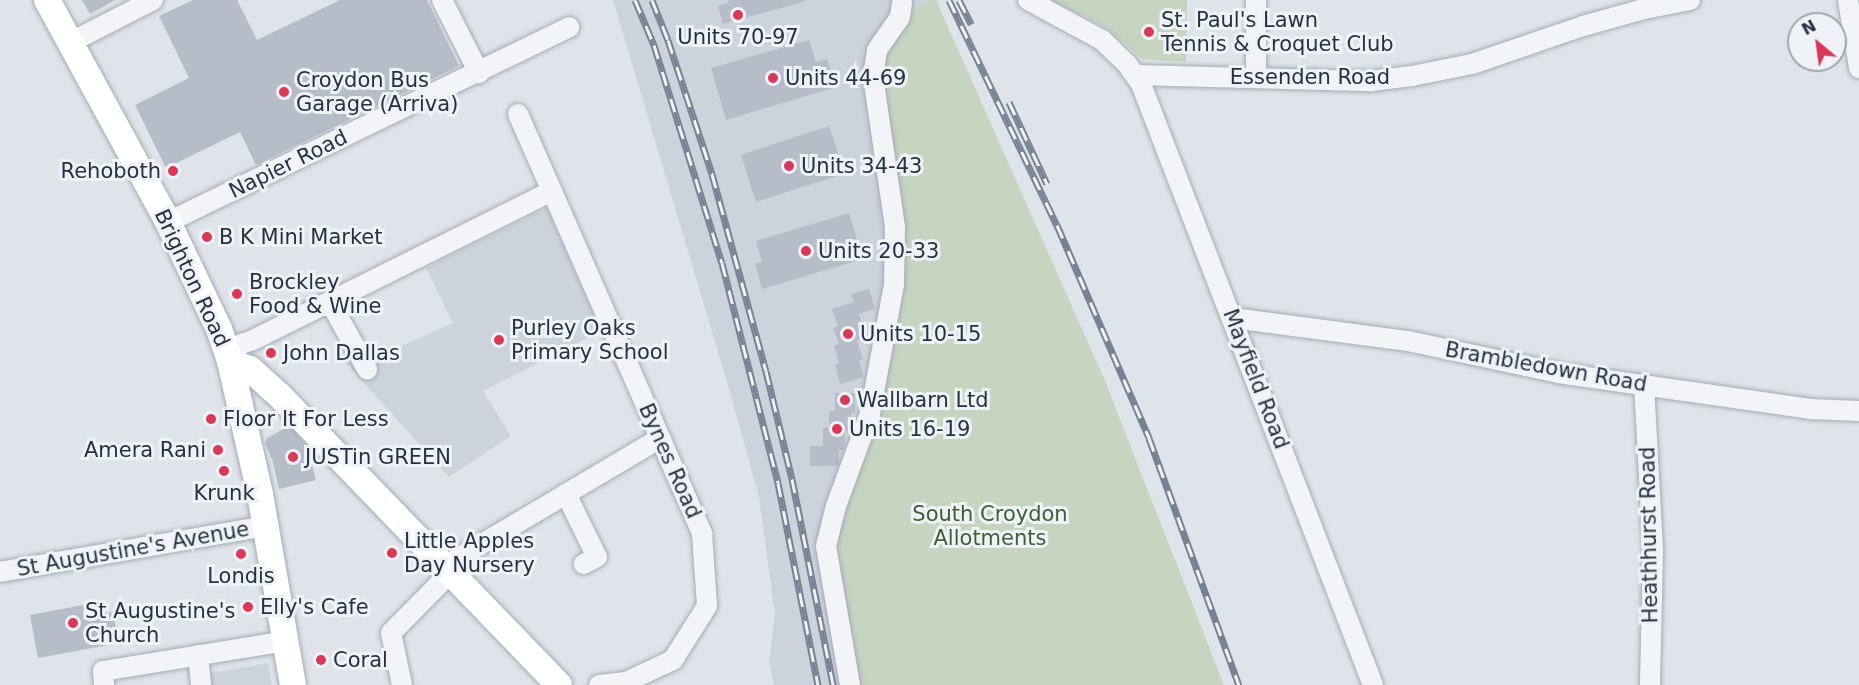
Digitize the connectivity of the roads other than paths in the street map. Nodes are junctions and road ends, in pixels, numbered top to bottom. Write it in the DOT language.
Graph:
graph roads {
  1 [pos="47,0"];
  2 [pos="153,0"];
  3 [pos="442,0"];
  4 [pos="1028,0"];
  5 [pos="1256,0"];
  6 [pos="1690,0"];
  7 [pos="1848,0"];
  8 [pos="902,3"];
  9 [pos="569,27"];
  10 [pos="71,42"];
  11 [pos="1859,68"];
  12 [pos="479,73"];
  13 [pos="1135,75"];
  14 [pos="1256,78"];
  15 [pos="518,114"];
  16 [pos="552,191"];
  17 [pos="168,222"];
  18 [pos="330,302"];
  19 [pos="1233,318"];
  20 [pos="228,355"];
  21 [pos="367,369"];
  22 [pos="1644,384"];
  23 [pos="237,395"];
  24 [pos="279,395"];
  25 [pos="1859,411"];
  26 [pos="659,439"];
  27 [pos="566,494"];
  28 [pos="267,526"];
  29 [pos="584,564"];
  30 [pos="447,570"];
  31 [pos="0,572"];
  32 [pos="286,641"];
  33 [pos="198,655"];
  34 [pos="104,685"];
  35 [pos="201,685"];
  36 [pos="293,685"];
  37 [pos="402,685"];
  38 [pos="559,685"];
  39 [pos="599,685"];
  40 [pos="850,685"];
  41 [pos="1373,685"];
  42 [pos="1650,685"];
  1 -- 10 [label="main road, Brighton Road"];
  2 -- 10 [label="street"];
  3 -- 12 [label="street"];
  4 -- 13 [label="street, Mayfield Road"];
  5 -- 14 [label="street"];
  6 -- 14 [label="street, Essenden Road"];
  7 -- 11 [label="street"];
  8 -- 40 [label="street"];
  9 -- 12 [label="street, Napier Road"];
  10 -- 17 [label="main road, Brighton Road"];
  12 -- 17 [label="street, Napier Road"];
  13 -- 14 [label="street, Essenden Road"];
  13 -- 19 [label="street, Mayfield Road"];
  15 -- 16 [label="street, Bynes Road"];
  16 -- 18 [label="street"];
  16 -- 26 [label="street, Bynes Road"];
  17 -- 20 [label="main road, Brighton Road"];
  18 -- 20 [label="street"];
  18 -- 21 [label="street"];
  19 -- 22 [label="street, Brambledown Road"];
  19 -- 41 [label="street, Mayfield Road"];
  20 -- 23 [label="main road, Brighton Road"];
  20 -- 24 [label="main road"];
  22 -- 25 [label="street, Brambledown Road"];
  22 -- 42 [label="street, Heathhurst Road"];
  23 -- 24 [label="main road"];
  23 -- 28 [label="main road, Brighton Road"];
  24 -- 30 [label="main road"];
  26 -- 27 [label="street"];
  26 -- 39 [label="street, Bynes Road"];
  27 -- 29 [label="street"];
  27 -- 30 [label="street"];
  28 -- 31 [label="street, St Augustine's Avenue"];
  28 -- 32 [label="main road, Brighton Road"];
  30 -- 37 [label="street"];
  30 -- 38 [label="main road"];
  32 -- 33 [label="street"];
  32 -- 36 [label="main road, Brighton Road"];
  33 -- 34 [label="street"];
  33 -- 35 [label="street"];
}
